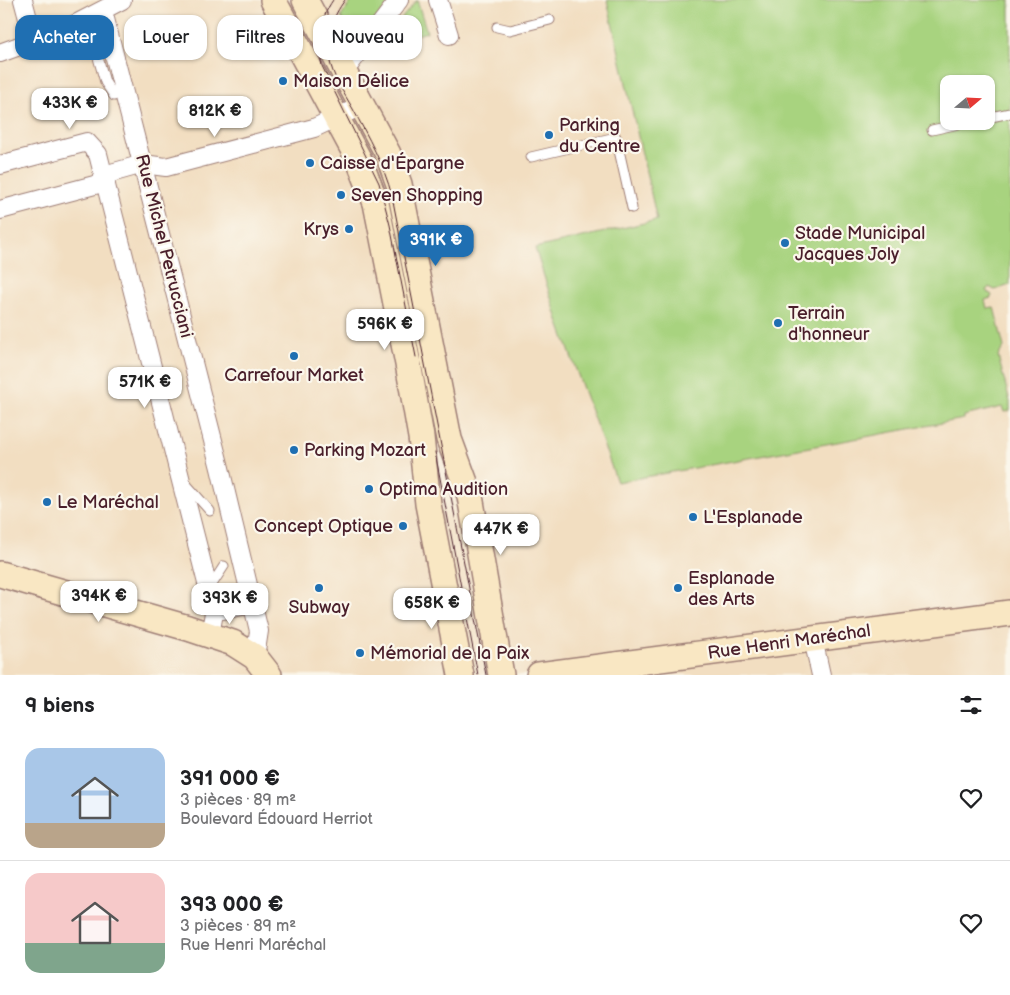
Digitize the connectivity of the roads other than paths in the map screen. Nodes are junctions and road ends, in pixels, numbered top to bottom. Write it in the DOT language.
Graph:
graph roads {
  1 [pos="23,0"];
  2 [pos="122,0"];
  3 [pos="273,0"];
  4 [pos="305,0"];
  5 [pos="400,0"];
  6 [pos="438,0"];
  7 [pos="103,10"];
  8 [pos="27,15"];
  9 [pos="94,15"];
  10 [pos="550,20"];
  11 [pos="497,27"];
  12 [pos="449,35"];
  13 [pos="15,48"];
  14 [pos="0,53"];
  15 [pos="99,60"];
  16 [pos="344,73"];
  17 [pos="114,96"];
  18 [pos="361,106"];
  19 [pos="1010,113"];
  20 [pos="995,116"];
  21 [pos="336,119"];
  22 [pos="940,128"];
  23 [pos="932,130"];
  24 [pos="531,157"];
  25 [pos="143,164"];
  26 [pos="0,165"];
  27 [pos="105,179"];
  28 [pos="632,208"];
  29 [pos="0,210"];
  30 [pos="181,478"];
  31 [pos="210,511"];
  32 [pos="224,566"];
  33 [pos="0,574"];
  34 [pos="211,597"];
  35 [pos="252,604"];
  36 [pos="1010,613"];
  37 [pos="210,635"];
  38 [pos="813,639"];
  39 [pos="262,666"];
  40 [pos="461,675"];
  41 [pos="494,675"];
  42 [pos="502,675"];
  43 [pos="539,675"];
  44 [pos="821,675"];
  1 -- 8 [label="street"];
  2 -- 7 [label="street"];
  3 -- 21 [label="main road"];
  4 -- 16 [label="main road"];
  5 -- 16 [label="street"];
  6 -- 12 [label="street"];
  7 -- 9 [label="street"];
  7 -- 25 [label="street, Rue Michel Petrucciani"];
  10 -- 11 [label="lane"];
  13 -- 14 [label="street"];
  15 -- 17 [label="lane"];
  16 -- 18 [label="main road"];
  18 -- 21 [label="street"];
  18 -- 42 [label="main road"];
  19 -- 20 [label="lane"];
  21 -- 25 [label="street"];
  21 -- 40 [label="main road"];
  22 -- 23 [label="lane"];
  24 -- 28 [label="lane"];
  25 -- 27 [label="street"];
  25 -- 35 [label="street, Rue Michel Petrucciani"];
  26 -- 27 [label="street"];
  27 -- 29 [label="street"];
  27 -- 30 [label="street"];
  30 -- 31 [label="lane"];
  30 -- 34 [label="street"];
  32 -- 34 [label="lane"];
  33 -- 37 [label="main road"];
  34 -- 35 [label="street"];
  34 -- 37 [label="street"];
  35 -- 39 [label="street, Rue Michel Petrucciani"];
  36 -- 38 [label="main road, Rue Henri Maréchal"];
  37 -- 39 [label="main road"];
  38 -- 43 [label="main road, Rue Henri Maréchal"];
  38 -- 44 [label="street"];
  41 -- 42 [label="main road"];
}
